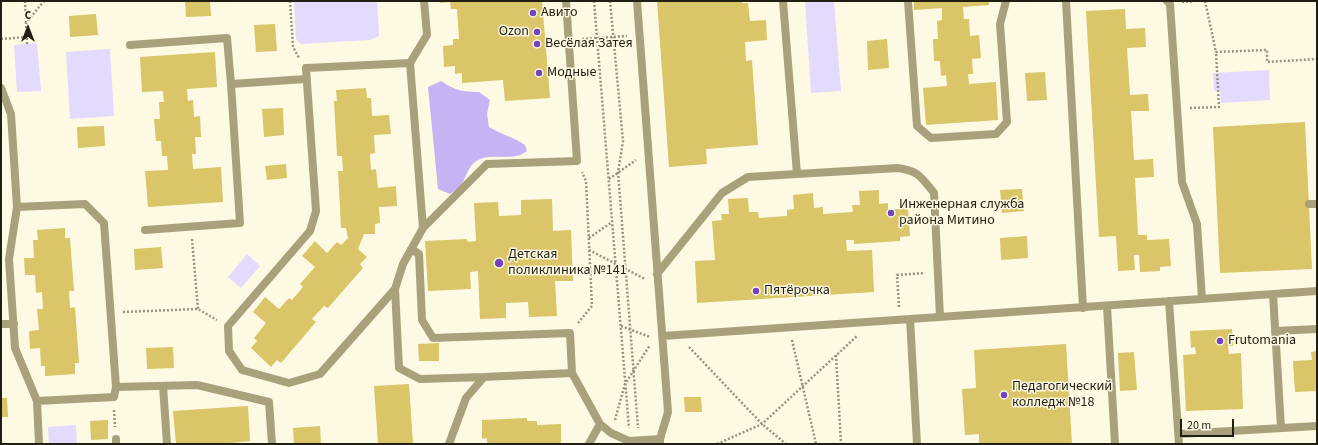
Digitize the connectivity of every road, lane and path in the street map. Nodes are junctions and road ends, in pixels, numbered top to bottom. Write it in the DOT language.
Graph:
graph roads {
  1 [pos="24,1"];
  2 [pos="44,1"];
  3 [pos="290,1"];
  4 [pos="424,1"];
  5 [pos="566,1"];
  6 [pos="594,1"];
  7 [pos="610,1"];
  8 [pos="637,1"];
  9 [pos="783,1"];
  10 [pos="908,1"];
  11 [pos="1006,1"];
  12 [pos="1066,1"];
  13 [pos="1167,1"];
  14 [pos="1205,1"];
  15 [pos="26,23"];
  16 [pos="639,35"];
  17 [pos="613,37"];
  18 [pos="27,38"];
  19 [pos="596,38"];
  20 [pos="1,39"];
  21 [pos="569,40"];
  22 [pos="27,44"];
  23 [pos="130,45"];
  24 [pos="1216,52"];
  25 [pos="1317,59"];
  26 [pos="410,63"];
  27 [pos="306,68"];
  28 [pos="306,79"];
  29 [pos="231,84"];
  30 [pos="1,88"];
  31 [pos="1177,109"];
  32 [pos="648,151"];
  33 [pos="577,160"];
  34 [pos="618,172"];
  35 [pos="797,174"];
  36 [pos="609,179"];
  37 [pos="18,208"];
  38 [pos="612,222"];
  39 [pos="191,227"];
  40 [pos="422,228"];
  41 [pos="145,230"];
  42 [pos="588,239"];
  43 [pos="411,249"];
  44 [pos="589,250"];
  45 [pos="616,264"];
  46 [pos="626,269"];
  47 [pos="938,272"];
  48 [pos="657,274"];
  49 [pos="647,280"];
  50 [pos="395,289"];
  51 [pos="1317,292"];
  52 [pos="1273,294"];
  53 [pos="1202,299"];
  54 [pos="1169,301"];
  55 [pos="1108,306"];
  56 [pos="1083,308"];
  57 [pos="198,309"];
  58 [pos="111,312"];
  59 [pos="940,317"];
  60 [pos="910,319"];
  61 [pos="900,320"];
  62 [pos="872,322"];
  63 [pos="1,324"];
  64 [pos="14,324"];
  65 [pos="621,325"];
  66 [pos="228,326"];
  67 [pos="789,328"];
  68 [pos="630,329"];
  69 [pos="1317,329"];
  70 [pos="1275,331"];
  71 [pos="570,333"];
  72 [pos="678,335"];
  73 [pos="662,336"];
  74 [pos="836,355"];
  75 [pos="634,370"];
  76 [pos="572,373"];
  77 [pos="484,377"];
  78 [pos="625,384"];
  79 [pos="163,386"];
  80 [pos="803,386"];
  81 [pos="116,387"];
  82 [pos="114,397"];
  83 [pos="37,401"];
  84 [pos="600,424"];
  85 [pos="762,424"];
  86 [pos="1317,426"];
  87 [pos="1281,428"];
  88 [pos="611,433"];
  89 [pos="1179,434"];
  90 [pos="639,440"];
  91 [pos="116,442"];
  92 [pos="630,442"];
  93 [pos="662,442"];
  94 [pos="39,444"];
  95 [pos="167,444"];
  96 [pos="272,444"];
  97 [pos="449,444"];
  98 [pos="589,444"];
  99 [pos="717,444"];
  100 [pos="786,444"];
  101 [pos="816,444"];
  102 [pos="841,444"];
  103 [pos="917,444"];
  104 [pos="1116,444"];
  105 [pos="1180,444"];
  1 -- 15 [label="path"];
  2 -- 15 [label="path"];
  3 -- 27 [label="path"];
  4 -- 26 [label="lane"];
  5 -- 21 [label="lane"];
  6 -- 19 [label="path"];
  7 -- 17 [label="path"];
  8 -- 16 [label="lane"];
  9 -- 35 [label="lane"];
  10 -- 11 [label="lane"];
  12 -- 56 [label="lane"];
  13 -- 31 [label="lane"];
  14 -- 24 [label="path"];
  15 -- 18 [label="path"];
  16 -- 17 [label="path"];
  16 -- 32 [label="lane"];
  17 -- 19 [label="path"];
  17 -- 34 [label="path"];
  18 -- 20 [label="path"];
  18 -- 22 [label="path"];
  19 -- 21 [label="path"];
  19 -- 36 [label="path"];
  21 -- 33 [label="lane"];
  23 -- 29 [label="lane"];
  24 -- 25 [label="path"];
  24 -- 31 [label="path"];
  26 -- 27 [label="lane"];
  26 -- 40 [label="lane"];
  27 -- 28 [label="lane"];
  28 -- 29 [label="lane"];
  28 -- 66 [label="lane"];
  29 -- 39 [label="lane"];
  30 -- 37 [label="lane"];
  31 -- 53 [label="lane"];
  32 -- 34 [label="path"];
  32 -- 48 [label="lane"];
  33 -- 40 [label="lane"];
  33 -- 42 [label="path"];
  34 -- 36 [label="path"];
  34 -- 46 [label="path"];
  35 -- 47 [label="lane"];
  35 -- 48 [label="lane"];
  36 -- 38 [label="path"];
  37 -- 58 [label="lane"];
  37 -- 64 [label="lane"];
  38 -- 42 [label="path"];
  38 -- 45 [label="path"];
  39 -- 41 [label="lane"];
  39 -- 57 [label="path"];
  40 -- 43 [label="lane"];
  42 -- 44 [label="path"];
  43 -- 50 [label="lane"];
  43 -- 71 [label="lane"];
  44 -- 45 [label="path"];
  44 -- 71 [label="path"];
  45 -- 46 [label="path"];
  45 -- 65 [label="path"];
  46 -- 49 [label="path"];
  46 -- 68 [label="path"];
  47 -- 59 [label="lane"];
  47 -- 61 [label="path"];
  48 -- 73 [label="lane"];
  50 -- 66 [label="lane"];
  50 -- 77 [label="lane"];
  51 -- 52 [label="lane"];
  52 -- 53 [label="lane"];
  52 -- 70 [label="lane"];
  53 -- 54 [label="lane"];
  54 -- 55 [label="lane"];
  54 -- 89 [label="lane"];
  55 -- 56 [label="lane"];
  55 -- 104 [label="lane"];
  56 -- 59 [label="lane"];
  57 -- 58 [label="path"];
  57 -- 66 [label="path"];
  58 -- 81 [label="lane"];
  59 -- 60 [label="lane"];
  60 -- 61 [label="lane"];
  60 -- 103 [label="lane"];
  61 -- 62 [label="lane"];
  62 -- 67 [label="lane"];
  62 -- 74 [label="path"];
  63 -- 64 [label="lane"];
  64 -- 83 [label="lane"];
  65 -- 68 [label="path"];
  65 -- 78 [label="path"];
  67 -- 72 [label="lane"];
  67 -- 80 [label="path"];
  68 -- 75 [label="path"];
  68 -- 75 [label="path"];
  69 -- 70 [label="lane"];
  70 -- 87 [label="lane"];
  71 -- 76 [label="lane"];
  72 -- 73 [label="lane"];
  72 -- 85 [label="path"];
  73 -- 93 [label="lane"];
  74 -- 80 [label="path"];
  74 -- 102 [label="path"];
  75 -- 78 [label="path"];
  75 -- 90 [label="path"];
  76 -- 77 [label="lane"];
  76 -- 84 [label="lane"];
  77 -- 97 [label="lane"];
  78 -- 88 [label="path"];
  78 -- 92 [label="path"];
  79 -- 81 [label="lane"];
  79 -- 95 [label="lane"];
  79 -- 96 [label="lane"];
  80 -- 85 [label="path"];
  80 -- 101 [label="path"];
  81 -- 82 [label="lane"];
  82 -- 83 [label="lane"];
  82 -- 91 [label="path"];
  83 -- 94 [label="lane"];
  84 -- 88 [label="lane"];
  84 -- 98 [label="lane"];
  85 -- 99 [label="path"];
  85 -- 100 [label="path"];
  86 -- 87 [label="lane"];
  87 -- 89 [label="lane"];
  88 -- 92 [label="lane"];
  89 -- 105 [label="lane"];
  90 -- 92 [label="lane"];
  90 -- 93 [label="lane"];
}
